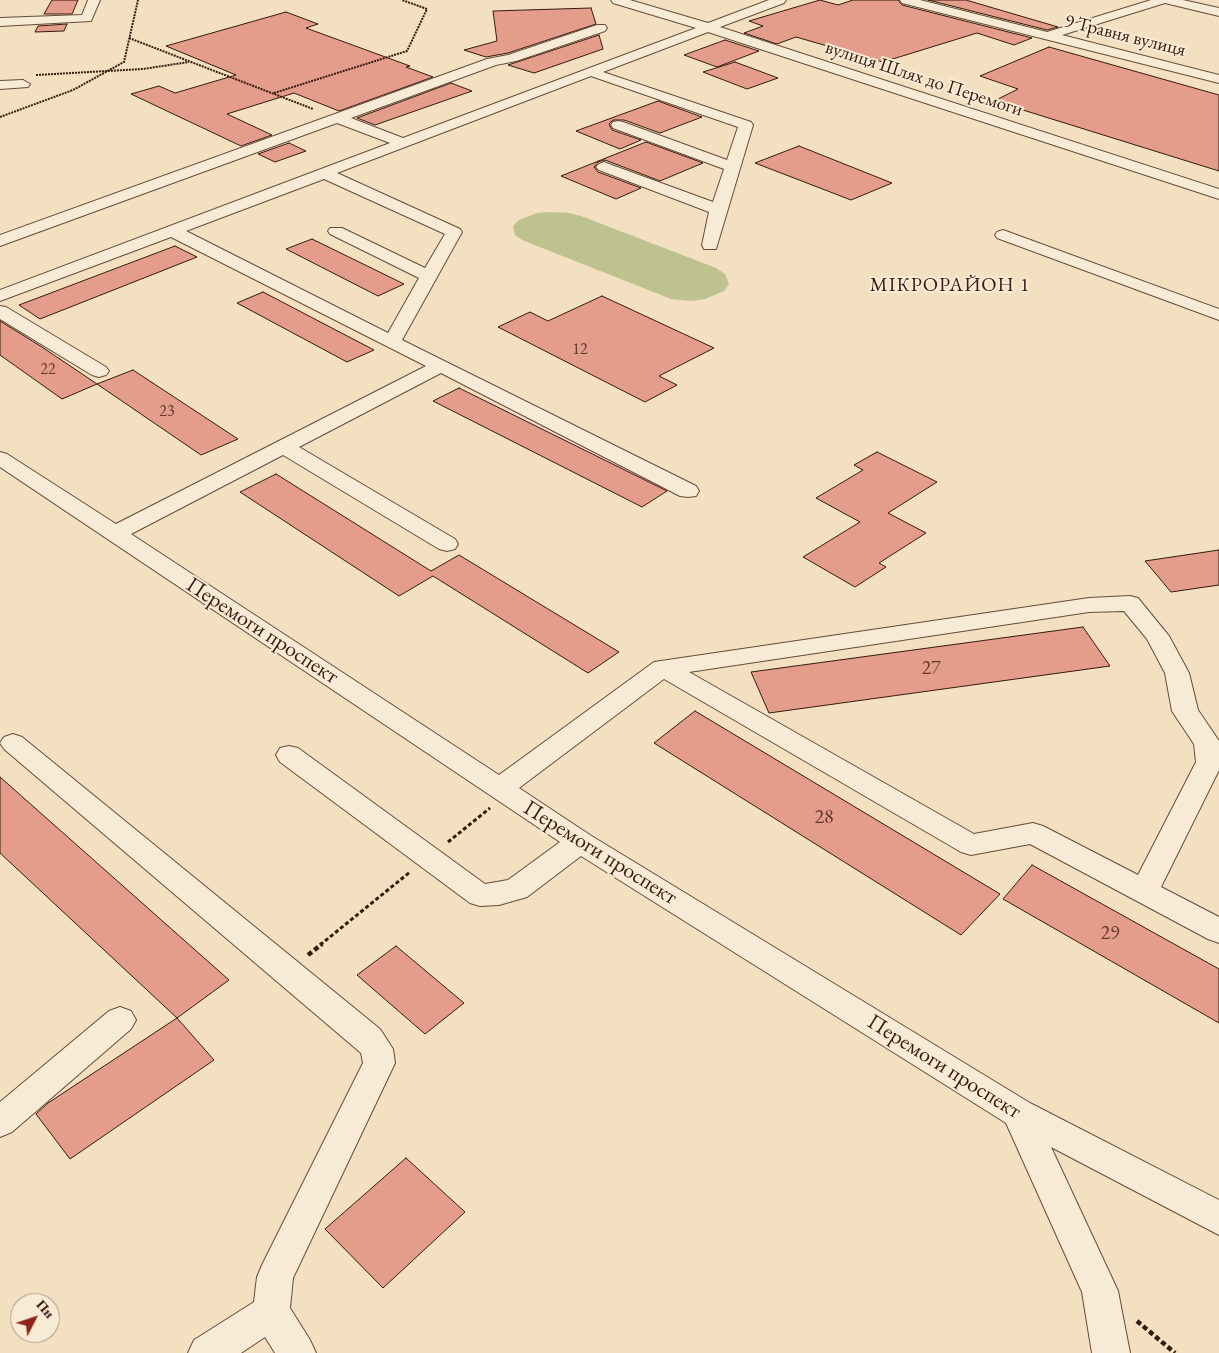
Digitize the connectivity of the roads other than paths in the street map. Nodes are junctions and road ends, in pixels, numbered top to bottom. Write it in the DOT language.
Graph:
graph roads {
  1 [pos="94,0"];
  2 [pos="617,0"];
  3 [pos="780,0"];
  4 [pos="906,0"];
  5 [pos="1163,0"];
  6 [pos="1167,0"];
  7 [pos="1219,12"];
  8 [pos="0,22"];
  9 [pos="707,27"];
  10 [pos="601,28"];
  11 [pos="1047,36"];
  12 [pos="591,72"];
  13 [pos="1219,79"];
  14 [pos="27,80"];
  15 [pos="0,85"];
  16 [pos="337,118"];
  17 [pos="618,125"];
  18 [pos="404,143"];
  19 [pos="604,167"];
  20 [pos="733,167"];
  21 [pos="324,173"];
  22 [pos="1219,194"];
  23 [pos="718,210"];
  24 [pos="336,231"];
  25 [pos="173,232"];
  26 [pos="1003,235"];
  27 [pos="0,241"];
  28 [pos="710,245"];
  29 [pos="429,276"];
  30 [pos="0,296"];
  31 [pos="0,311"];
  32 [pos="1219,315"];
  33 [pos="392,342"];
  34 [pos="441,366"];
  35 [pos="99,372"];
  36 [pos="284,447"];
  37 [pos="0,458"];
  38 [pos="688,491"];
  39 [pos="114,534"];
  40 [pos="446,544"];
  41 [pos="663,668"];
  42 [pos="13,743"];
  43 [pos="1214,753"];
  44 [pos="290,755"];
  45 [pos="504,791"];
  46 [pos="580,842"];
  47 [pos="1144,892"];
  48 [pos="1219,931"];
  49 [pos="120,1020"];
  50 [pos="1018,1113"];
  51 [pos="0,1122"];
  52 [pos="1219,1218"];
  53 [pos="270,1312"];
  54 [pos="207,1353"];
  55 [pos="297,1353"];
  56 [pos="1111,1353"];
  1 -- 8 [label="street"];
  2 -- 9 [label="street, вулиця Шлях до Перемоги"];
  3 -- 9 [label="street"];
  4 -- 11 [label="street, 9 Травня вулиця"];
  5 -- 11 [label="street"];
  6 -- 7 [label="street"];
  9 -- 12 [label="street"];
  9 -- 22 [label="street, вулиця Шлях до Перемоги"];
  10 -- 16 [label="street"];
  11 -- 13 [label="street, 9 Травня вулиця"];
  12 -- 18 [label="street"];
  12 -- 20 [label="street"];
  14 -- 15 [label="street"];
  16 -- 18 [label="street"];
  16 -- 27 [label="street"];
  17 -- 20 [label="street"];
  18 -- 21 [label="street"];
  19 -- 23 [label="street"];
  20 -- 23 [label="street"];
  21 -- 25 [label="street"];
  21 -- 29 [label="street"];
  23 -- 28 [label="street"];
  24 -- 29 [label="street"];
  25 -- 30 [label="street"];
  25 -- 33 [label="street"];
  26 -- 32 [label="street"];
  29 -- 33 [label="street"];
  31 -- 35 [label="street"];
  33 -- 34 [label="street"];
  34 -- 36 [label="street"];
  34 -- 38 [label="street"];
  36 -- 39 [label="street"];
  36 -- 40 [label="street"];
  37 -- 39 [label="street, Перемоги проспект"];
  39 -- 45 [label="street, Перемоги проспект"];
  41 -- 43 [label="street"];
  41 -- 45 [label="street"];
  41 -- 47 [label="street"];
  42 -- 53 [label="street"];
  43 -- 47 [label="street"];
  44 -- 46 [label="street"];
  45 -- 46 [label="street, Перемоги проспект"];
  46 -- 50 [label="street, Перемоги проспект"];
  47 -- 48 [label="street"];
  49 -- 51 [label="street"];
  50 -- 52 [label="street, Перемоги проспект"];
  50 -- 56 [label="street"];
  53 -- 54 [label="street"];
  53 -- 55 [label="street"];
}
